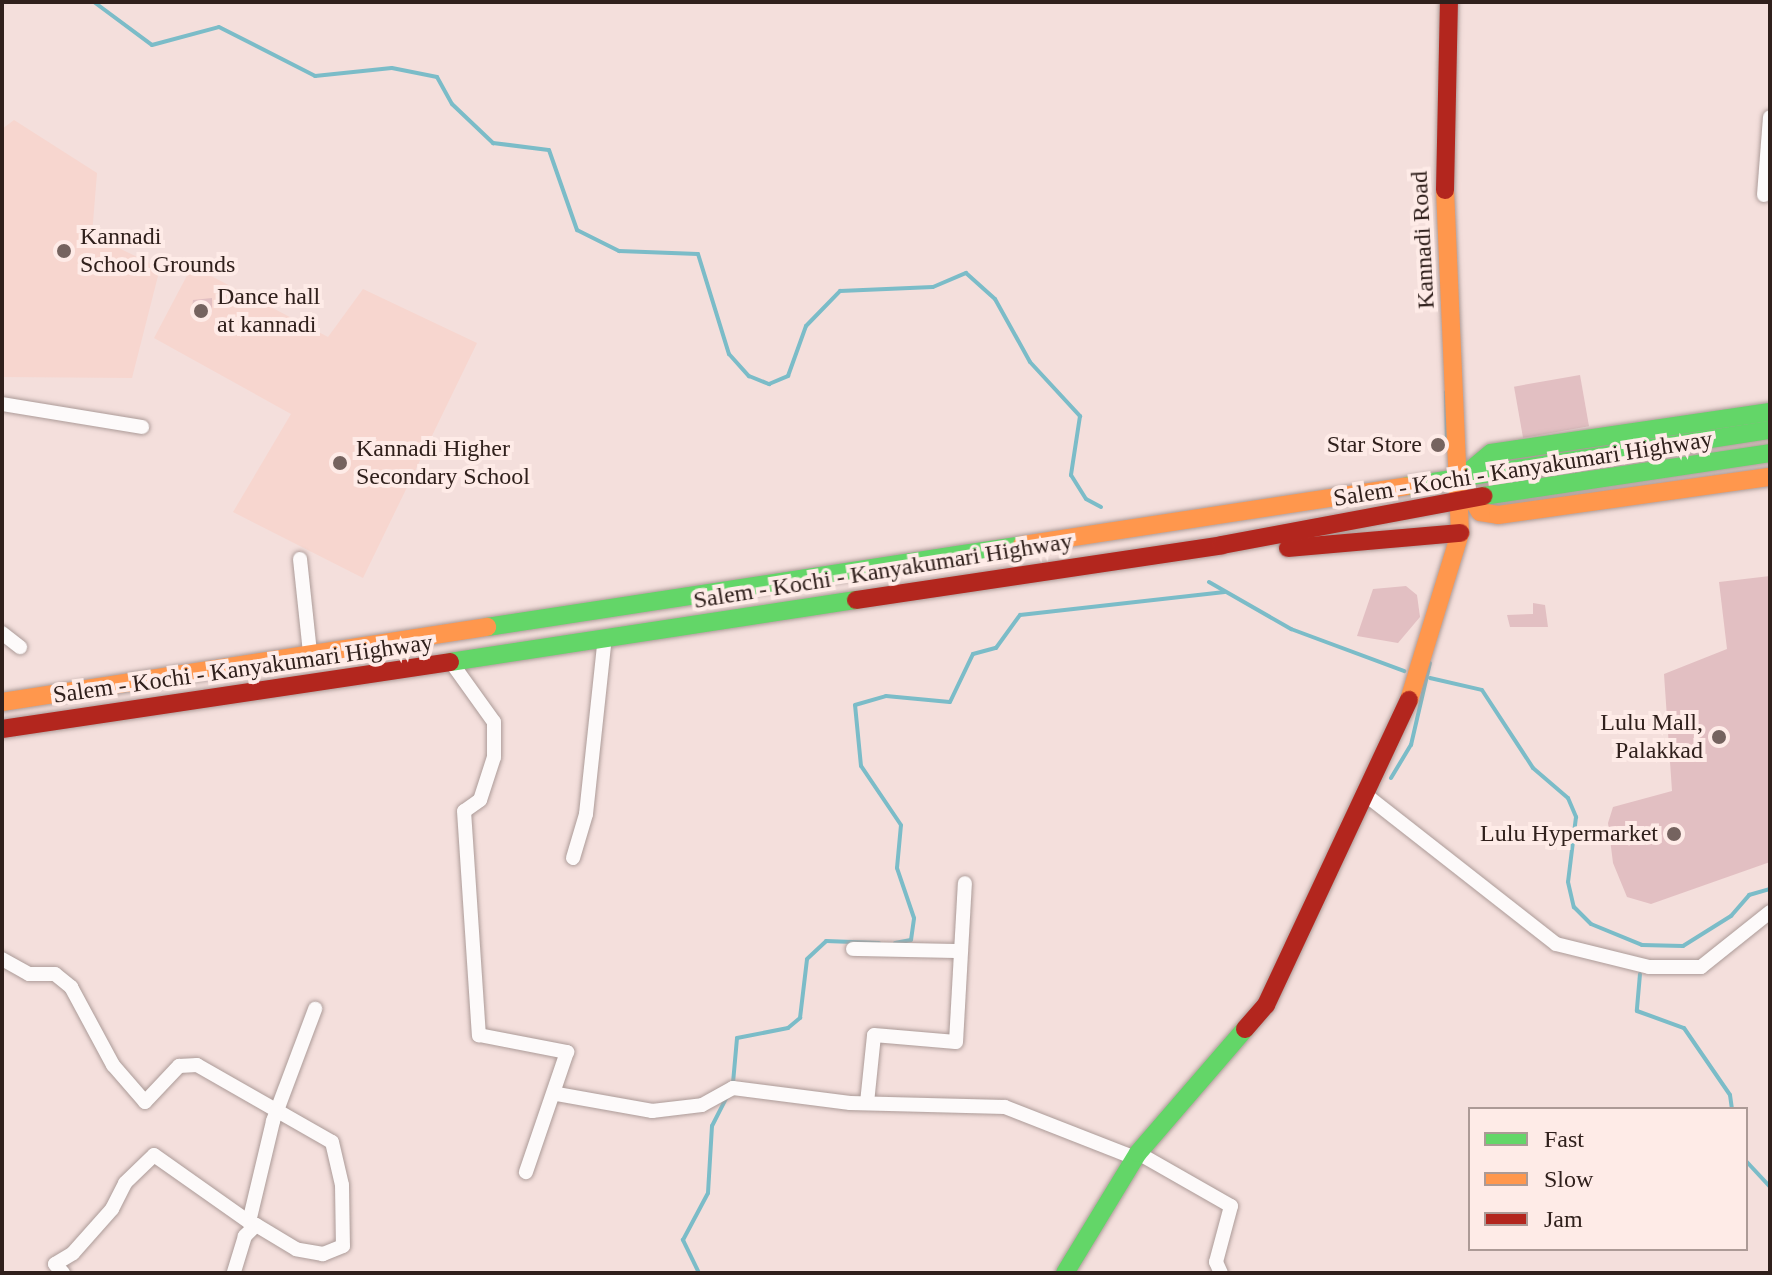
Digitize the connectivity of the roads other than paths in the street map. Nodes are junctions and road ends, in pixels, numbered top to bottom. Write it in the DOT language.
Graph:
graph roads {
  1 [pos="1449,2"];
  2 [pos="1770,117"];
  3 [pos="1764,195"];
  4 [pos="2,404"];
  5 [pos="1770,412"];
  6 [pos="142,427"];
  7 [pos="1770,430"];
  8 [pos="1770,453"];
  9 [pos="1460,474"];
  10 [pos="1770,477"];
  11 [pos="1464,500"];
  12 [pos="1460,533"];
  13 [pos="1249,540"];
  14 [pos="300,559"];
  15 [pos="2,633"];
  16 [pos="605,637"];
  17 [pos="20,647"];
  18 [pos="310,653"];
  19 [pos="451,662"];
  20 [pos="2,702"];
  21 [pos="2,729"];
  22 [pos="1366,795"];
  23 [pos="573,858"];
  24 [pos="965,883"];
  25 [pos="1770,912"];
  26 [pos="853,949"];
  27 [pos="961,951"];
  28 [pos="2,959"];
  29 [pos="315,1009"];
  30 [pos="557,1094"];
  31 [pos="867,1103"];
  32 [pos="279,1111"];
  33 [pos="1136,1155"];
  34 [pos="526,1172"];
  35 [pos="250,1228"];
  36 [pos="63,1273"];
  37 [pos="234,1273"];
  38 [pos="1065,1273"];
  39 [pos="1221,1273"];
  1 -- 9 [label="main road, Kannadi Road"];
  2 -- 3 [label="street"];
  4 -- 6 [label="street"];
  5 -- 9 [label="main road"];
  7 -- 9 [label="main road, Salem - Kochi - Kanyakumari Highway"];
  8 -- 11 [label="main road, Salem - Kochi - Kanyakumari Highway"];
  9 -- 11 [label="main road, Kannadi Road"];
  9 -- 18 [label="main road, Salem - Kochi - Kanyakumari Highway"];
  10 -- 11 [label="main road"];
  11 -- 12 [label="main road, Kannadi Road"];
  11 -- 13 [label="main road, Salem - Kochi - Kanyakumari Highway"];
  12 -- 13 [label="main road"];
  12 -- 22 [label="main road"];
  13 -- 16 [label="main road, Salem - Kochi - Kanyakumari Highway"];
  14 -- 18 [label="street"];
  15 -- 17 [label="street"];
  16 -- 19 [label="main road, Salem - Kochi - Kanyakumari Highway"];
  16 -- 23 [label="street"];
  18 -- 20 [label="main road, Salem - Kochi - Kanyakumari Highway"];
  19 -- 21 [label="main road, Salem - Kochi - Kanyakumari Highway"];
  19 -- 30 [label="street"];
  22 -- 25 [label="street"];
  22 -- 33 [label="main road"];
  24 -- 27 [label="street"];
  26 -- 27 [label="street"];
  27 -- 31 [label="street"];
  28 -- 32 [label="street"];
  29 -- 32 [label="street"];
  30 -- 31 [label="street"];
  30 -- 34 [label="street"];
  31 -- 33 [label="street"];
  32 -- 35 [label="street"];
  32 -- 35 [label="street"];
  33 -- 38 [label="main road"];
  33 -- 39 [label="street"];
  35 -- 36 [label="street"];
  35 -- 37 [label="street"];
}
